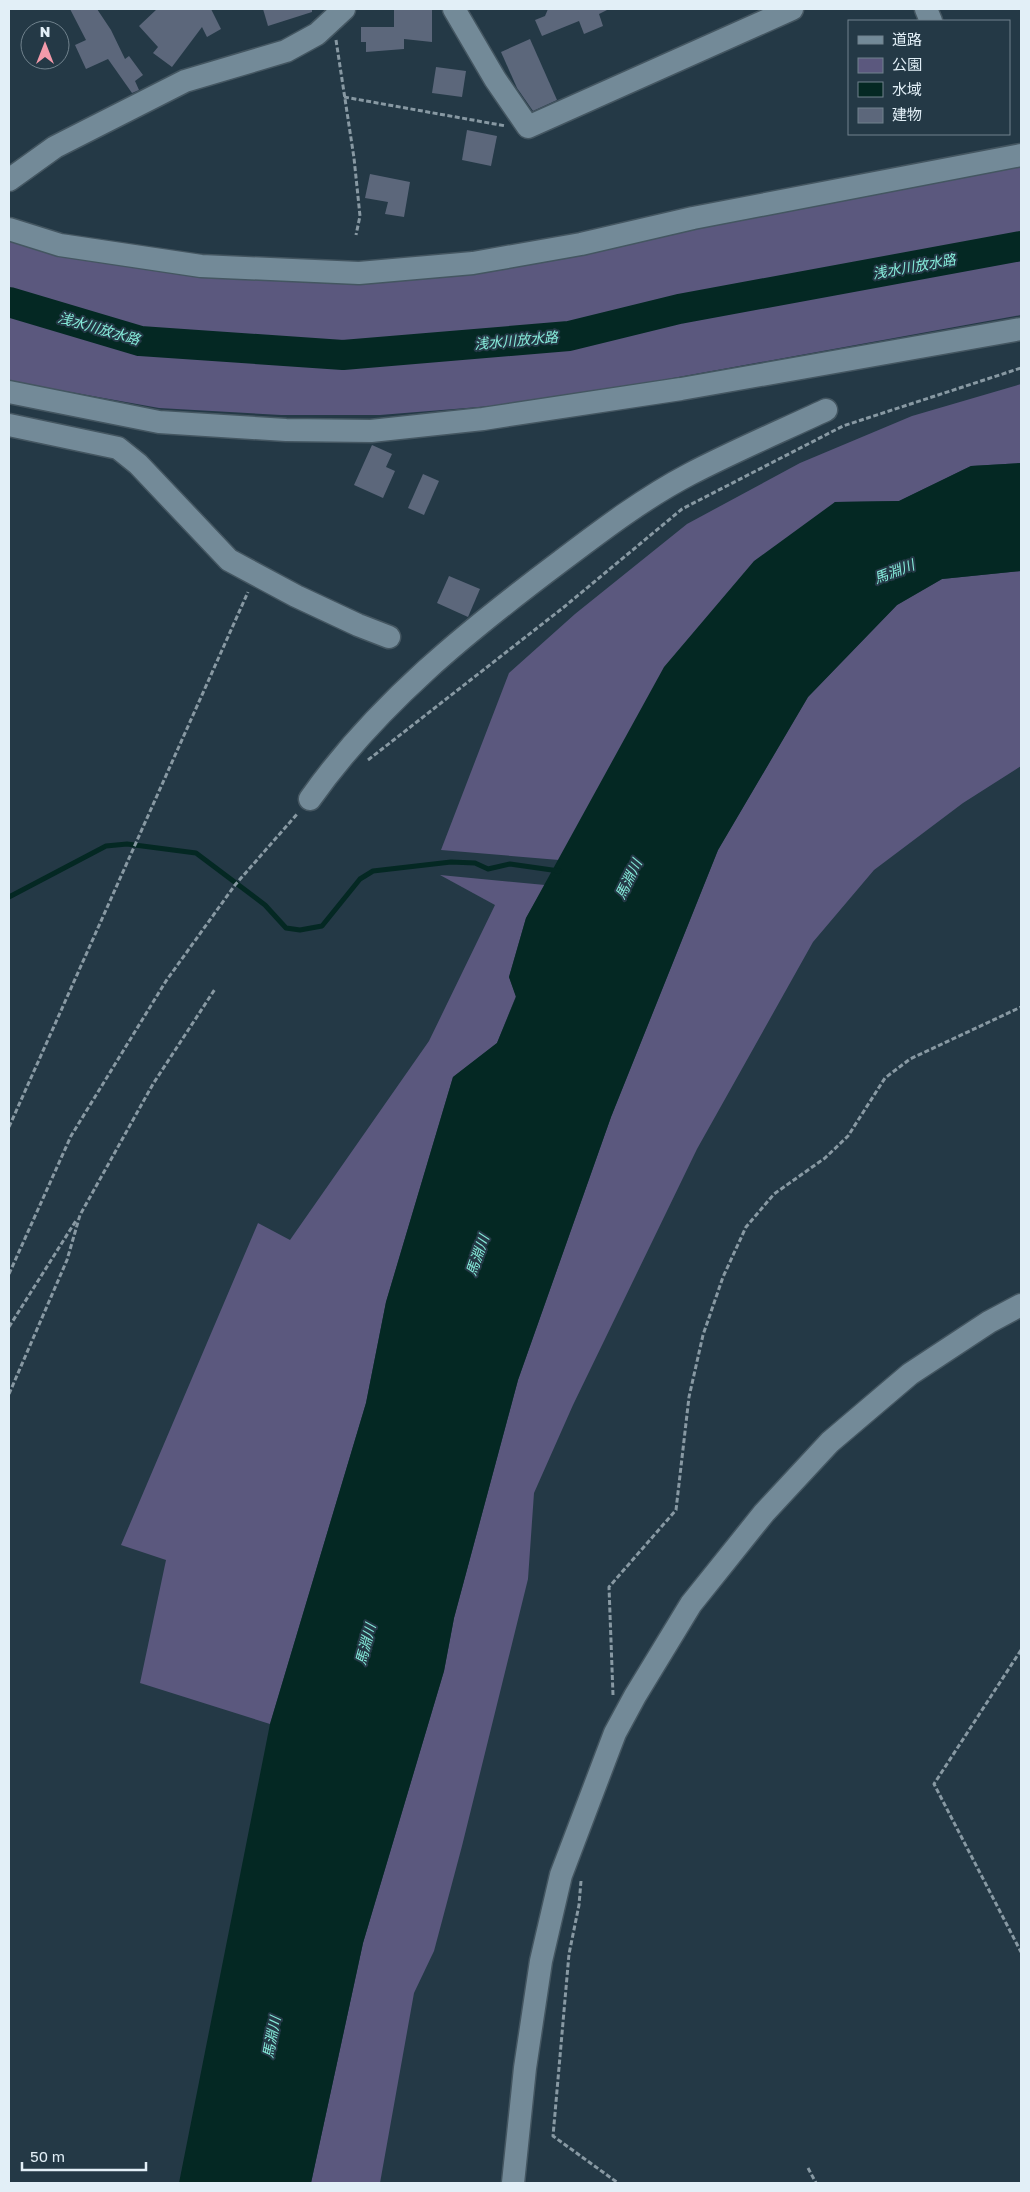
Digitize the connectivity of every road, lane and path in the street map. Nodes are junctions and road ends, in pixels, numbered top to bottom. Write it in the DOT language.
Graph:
graph roads {
  1 [pos="454,9"];
  2 [pos="792,9"];
  3 [pos="333,15"];
  4 [pos="344,97"];
  5 [pos="528,127"];
  6 [pos="1021,155"];
  7 [pos="9,180"];
  8 [pos="9,229"];
  9 [pos="356,235"];
  10 [pos="1021,329"];
  11 [pos="1021,368"];
  12 [pos="9,392"];
  13 [pos="826,410"];
  14 [pos="9,425"];
  15 [pos="255,575"];
  16 [pos="389,637"];
  17 [pos="367,760"];
  18 [pos="310,799"];
  19 [pos="215,988"];
  20 [pos="1021,1007"];
  21 [pos="9,1127"];
  22 [pos="80,1215"];
  23 [pos="9,1274"];
  24 [pos="1021,1305"];
  25 [pos="9,1327"];
  26 [pos="9,1394"];
  27 [pos="1021,1650"];
  28 [pos="614,1704"];
  29 [pos="582,1876"];
  30 [pos="1021,1952"];
  31 [pos="808,2168"];
  32 [pos="513,2183"];
  33 [pos="618,2183"];
  34 [pos="816,2183"];
  1 -- 5 [label="street"];
  2 -- 5 [label="street"];
  3 -- 4 [label="path"];
  3 -- 7 [label="street"];
  4 -- 5 [label="path"];
  4 -- 9 [label="path"];
  6 -- 8 [label="street"];
  10 -- 12 [label="street"];
  11 -- 17 [label="path"];
  13 -- 18 [label="street"];
  14 -- 15 [label="street"];
  15 -- 16 [label="street"];
  15 -- 21 [label="path"];
  18 -- 23 [label="path"];
  19 -- 22 [label="path"];
  20 -- 28 [label="path"];
  22 -- 25 [label="path"];
  22 -- 26 [label="path"];
  24 -- 32 [label="street"];
  27 -- 30 [label="path"];
  29 -- 33 [label="path"];
  31 -- 34 [label="path"];
}
